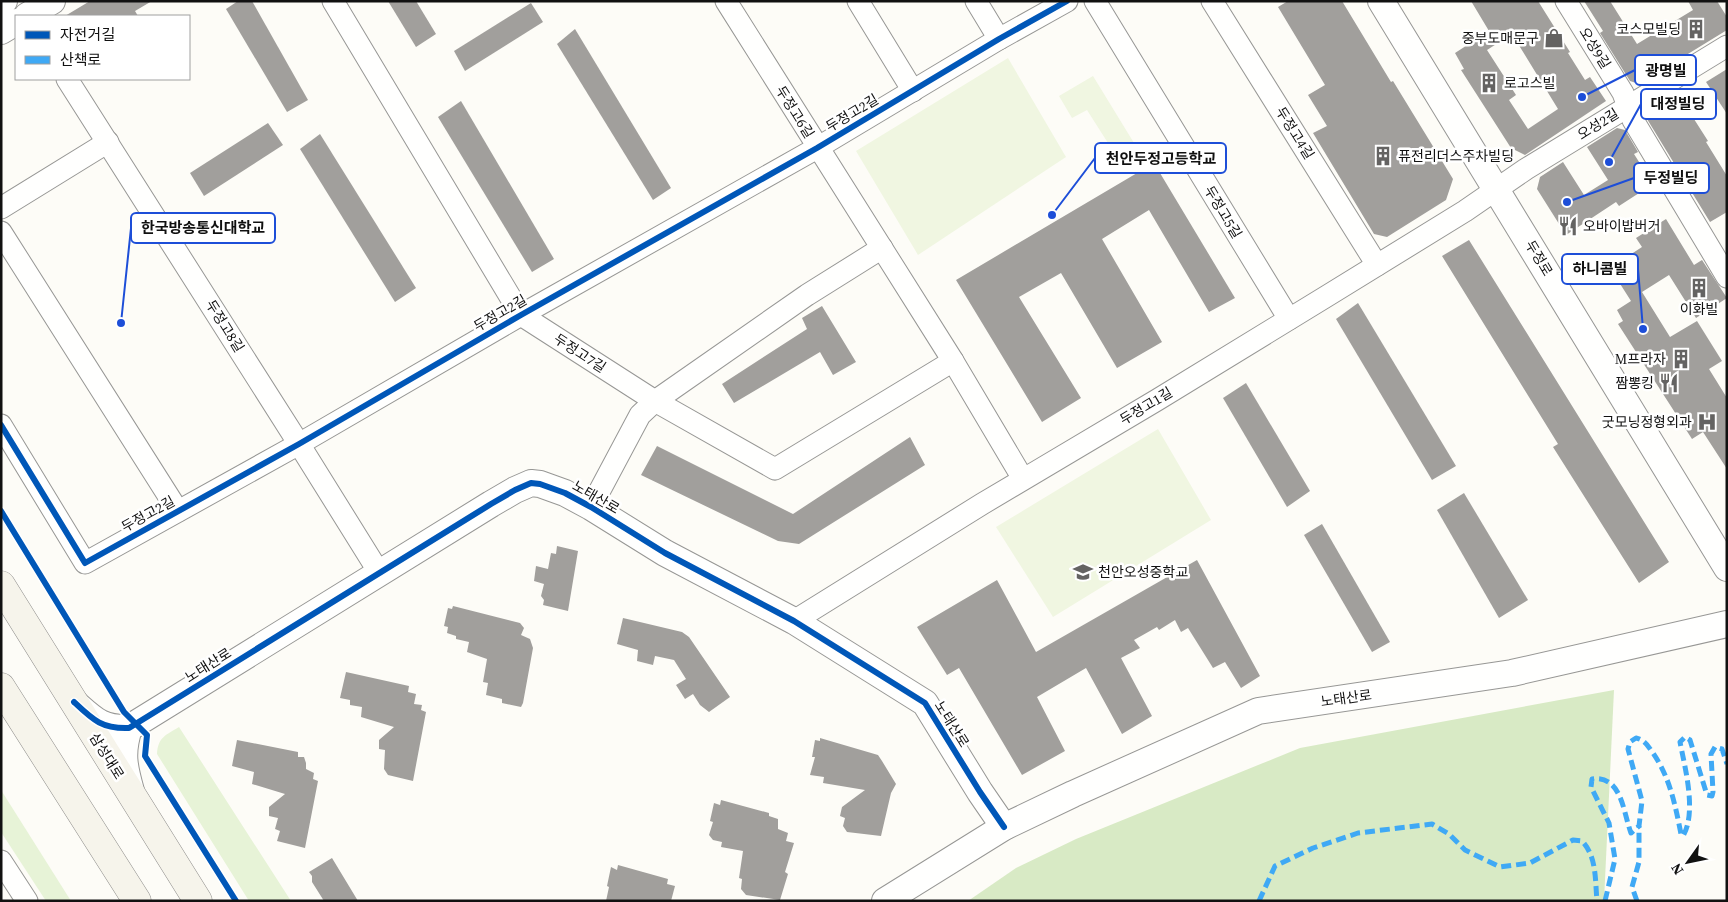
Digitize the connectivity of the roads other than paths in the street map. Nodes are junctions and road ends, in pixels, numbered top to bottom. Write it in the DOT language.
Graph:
graph roads {
  1 [pos="52,1"];
  2 [pos="333,1"];
  3 [pos="726,1"];
  4 [pos="858,1"];
  5 [pos="976,1"];
  6 [pos="1067,1"];
  7 [pos="1095,1"];
  8 [pos="1212,1"];
  9 [pos="1382,1"];
  10 [pos="1566,1"];
  11 [pos="29,15"];
  12 [pos="15,23"];
  13 [pos="1,31"];
  14 [pos="999,39"];
  15 [pos="1727,46"];
  16 [pos="68,80"];
  17 [pos="913,91"];
  18 [pos="1629,105"];
  19 [pos="108,142"];
  20 [pos="817,148"];
  21 [pos="1496,188"];
  22 [pos="1,208"];
  23 [pos="1,232"];
  24 [pos="882,248"];
  25 [pos="1377,265"];
  26 [pos="1727,277"];
  27 [pos="521,315"];
  28 [pos="1289,319"];
  29 [pos="953,361"];
  30 [pos="655,401"];
  31 [pos="1,425"];
  32 [pos="299,444"];
  33 [pos="1023,479"];
  34 [pos="591,507"];
  35 [pos="178,512"];
  36 [pos="1727,568"];
  37 [pos="380,574"];
  38 [pos="1,585"];
  39 [pos="794,621"];
  40 [pos="1727,624"];
  41 [pos="1,687"];
  42 [pos="74,702"];
  43 [pos="1,715"];
  44 [pos="26,726"];
  45 [pos="129,728"];
  46 [pos="132,796"];
  47 [pos="1004,827"];
  48 [pos="1,861"];
  49 [pos="27,901"];
  50 [pos="137,901"];
  51 [pos="198,901"];
  52 [pos="885,901"];
  1 -- 11 [label="street"];
  2 -- 27 [label="street, 두정고7길"];
  3 -- 20 [label="street, 두정고6길"];
  4 -- 17 [label="street"];
  5 -- 14 [label="street"];
  6 -- 14 [label="street, 두정고2길"];
  7 -- 28 [label="street, 두정고5길"];
  8 -- 25 [label="street, 두정고4길"];
  9 -- 21 [label="street, 두정로"];
  10 -- 18 [label="street, 오성9길"];
  12 -- 13 [label="street"];
  14 -- 17 [label="street, 두정고2길"];
  15 -- 18 [label="street, 오성2길"];
  16 -- 19 [label="street, 두정고8길"];
  17 -- 20 [label="street, 두정고2길"];
  18 -- 21 [label="street, 오성2길"];
  18 -- 26 [label="street, 오성9길"];
  19 -- 22 [label="street"];
  19 -- 32 [label="street, 두정고8길"];
  20 -- 24 [label="street, 두정고6길"];
  20 -- 27 [label="street, 두정고2길"];
  21 -- 25 [label="street, 두정고1길"];
  21 -- 36 [label="street, 두정로"];
  23 -- 35 [label="street, 두정고2길"];
  24 -- 29 [label="street, 두정고6길"];
  24 -- 30 [label="street"];
  25 -- 28 [label="street, 두정고1길"];
  27 -- 30 [label="street, 두정고7길"];
  27 -- 32 [label="street, 두정고2길"];
  28 -- 33 [label="street, 두정고1길"];
  29 -- 30 [label="street, 두정고7길"];
  29 -- 33 [label="street, 두정고6길"];
  30 -- 34 [label="street"];
  31 -- 35 [label="street, 두정고2길"];
  32 -- 35 [label="street, 두정고2길"];
  32 -- 37 [label="street, 두정고8길"];
  33 -- 39 [label="street, 두정고1길"];
  34 -- 37 [label="street, 노태산로"];
  34 -- 39 [label="street, 노태산로"];
  37 -- 45 [label="street, 노태산로"];
  38 -- 42 [label="main road, 삼성대로"];
  39 -- 47 [label="street, 노태산로"];
  40 -- 47 [label="street, 노태산로"];
  41 -- 44 [label="main road"];
  42 -- 45 [label="street"];
  42 -- 46 [label="main road, 삼성대로"];
  43 -- 44 [label="street"];
  44 -- 50 [label="main road"];
  45 -- 46 [label="street"];
  46 -- 51 [label="main road, 삼성대로"];
  47 -- 52 [label="street"];
  48 -- 49 [label="street"];
}
